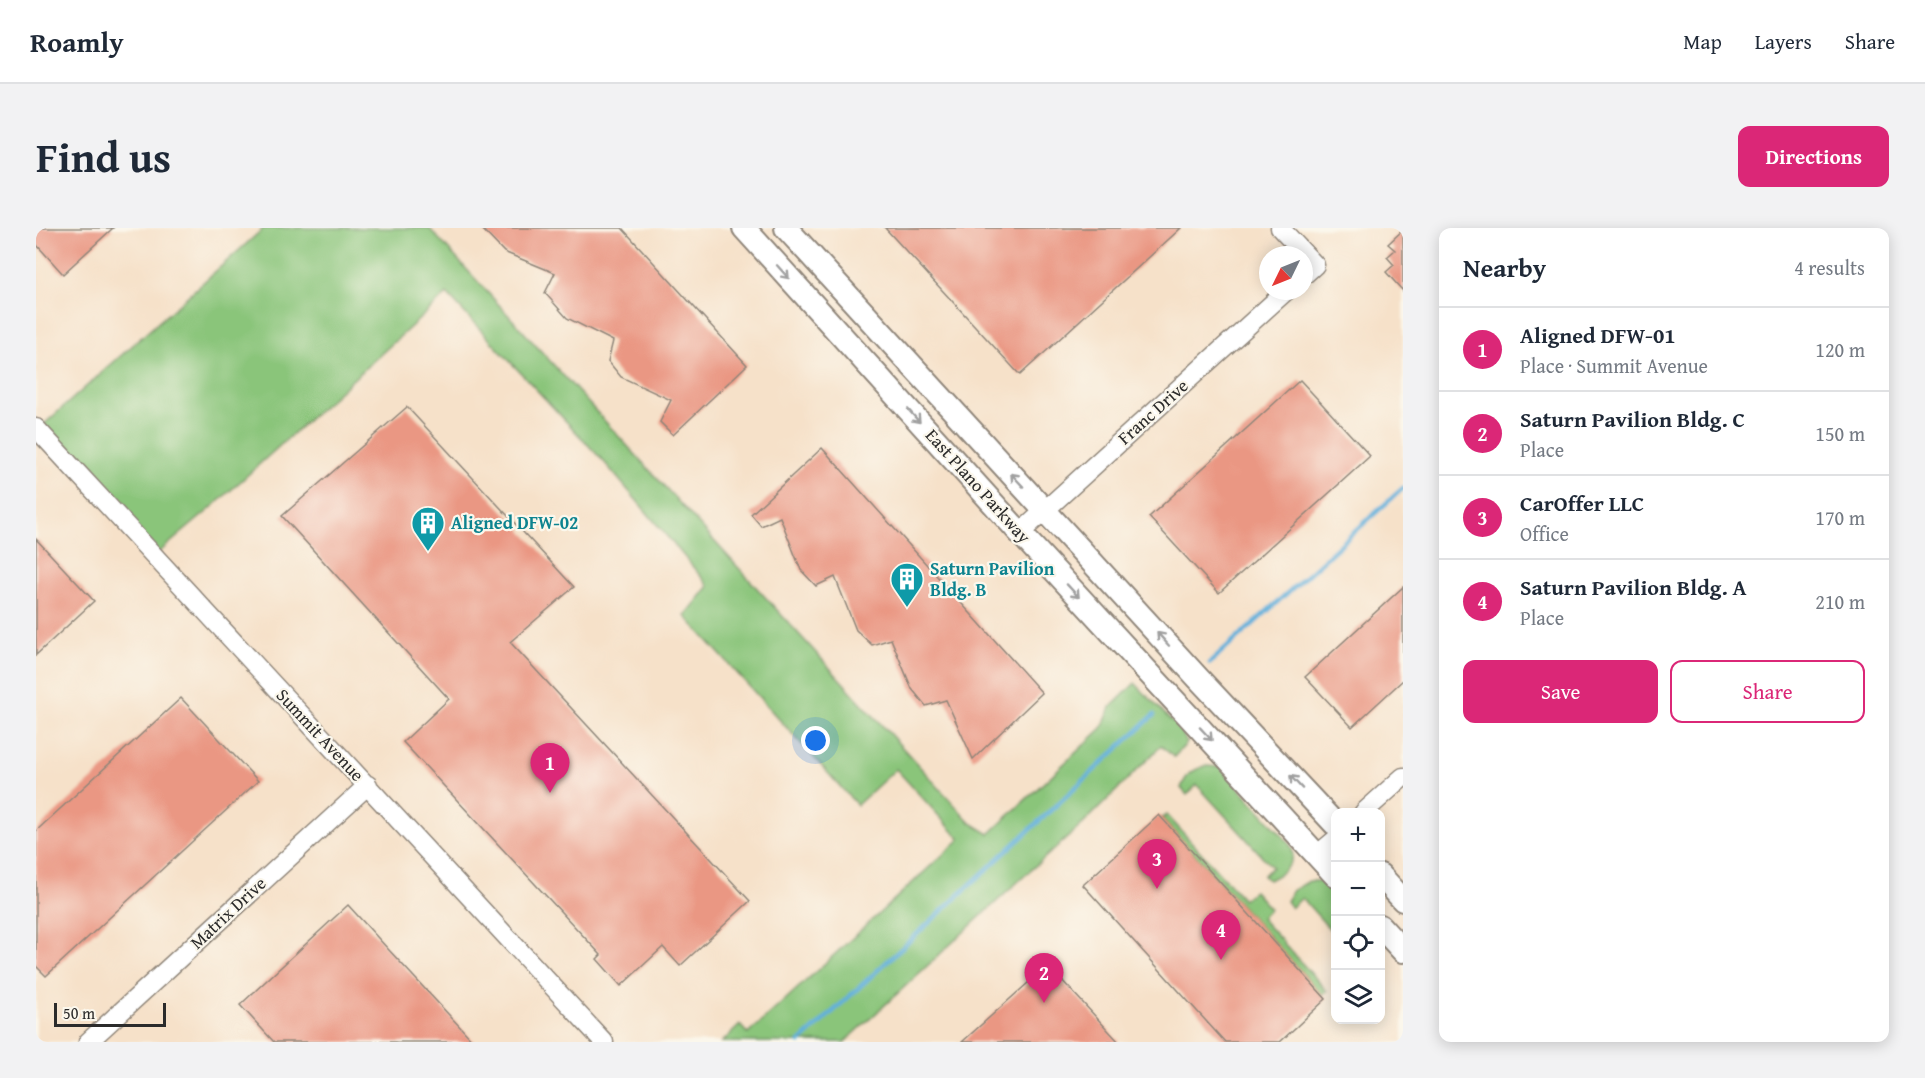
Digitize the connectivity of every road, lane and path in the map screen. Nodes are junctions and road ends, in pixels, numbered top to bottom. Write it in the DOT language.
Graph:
graph roads {
  1 [pos="744,228"];
  2 [pos="786,228"];
  3 [pos="1281,228"];
  4 [pos="1293,246"];
  5 [pos="1276,300"];
  6 [pos="874,325"];
  7 [pos="850,347"];
  8 [pos="36,428"];
  9 [pos="1045,511"];
  10 [pos="1020,533"];
  11 [pos="1198,678"];
  12 [pos="1174,700"];
  13 [pos="1403,777"];
  14 [pos="368,785"];
  15 [pos="1369,808"];
  16 [pos="1331,821"];
  17 [pos="1331,843"];
  18 [pos="1317,855"];
  19 [pos="1331,871"];
  20 [pos="1385,880"];
  21 [pos="1403,900"];
  22 [pos="1385,931"];
  23 [pos="1403,951"];
  24 [pos="88,1042"];
  25 [pos="604,1042"];
  1 -- 7 [label="main road, East Plano Parkway, one-way"];
  2 -- 6 [label="main road, East Plano Parkway"];
  3 -- 4 [label="street"];
  5 -- 9 [label="street, Franc Drive"];
  6 -- 7 [label="main road"];
  9 -- 6 [label="main road, East Plano Parkway, one-way"];
  7 -- 10 [label="main road, East Plano Parkway, one-way"];
  8 -- 14 [label="street, Summit Avenue"];
  9 -- 10 [label="street, Franc Drive"];
  11 -- 9 [label="main road, East Plano Parkway, one-way"];
  10 -- 12 [label="main road, East Plano Parkway, one-way"];
  11 -- 12 [label="main road"];
  16 -- 11 [label="main road, East Plano Parkway, one-way"];
  12 -- 18 [label="main road, East Plano Parkway, one-way"];
  13 -- 15 [label="street"];
  14 -- 24 [label="street, Matrix Drive"];
  14 -- 25 [label="street, Summit Avenue"];
  17 -- 18 [label="street"];
  18 -- 19 [label="main road, East Plano Parkway"];
  20 -- 21 [label="main road"];
  22 -- 23 [label="main road"];
}
